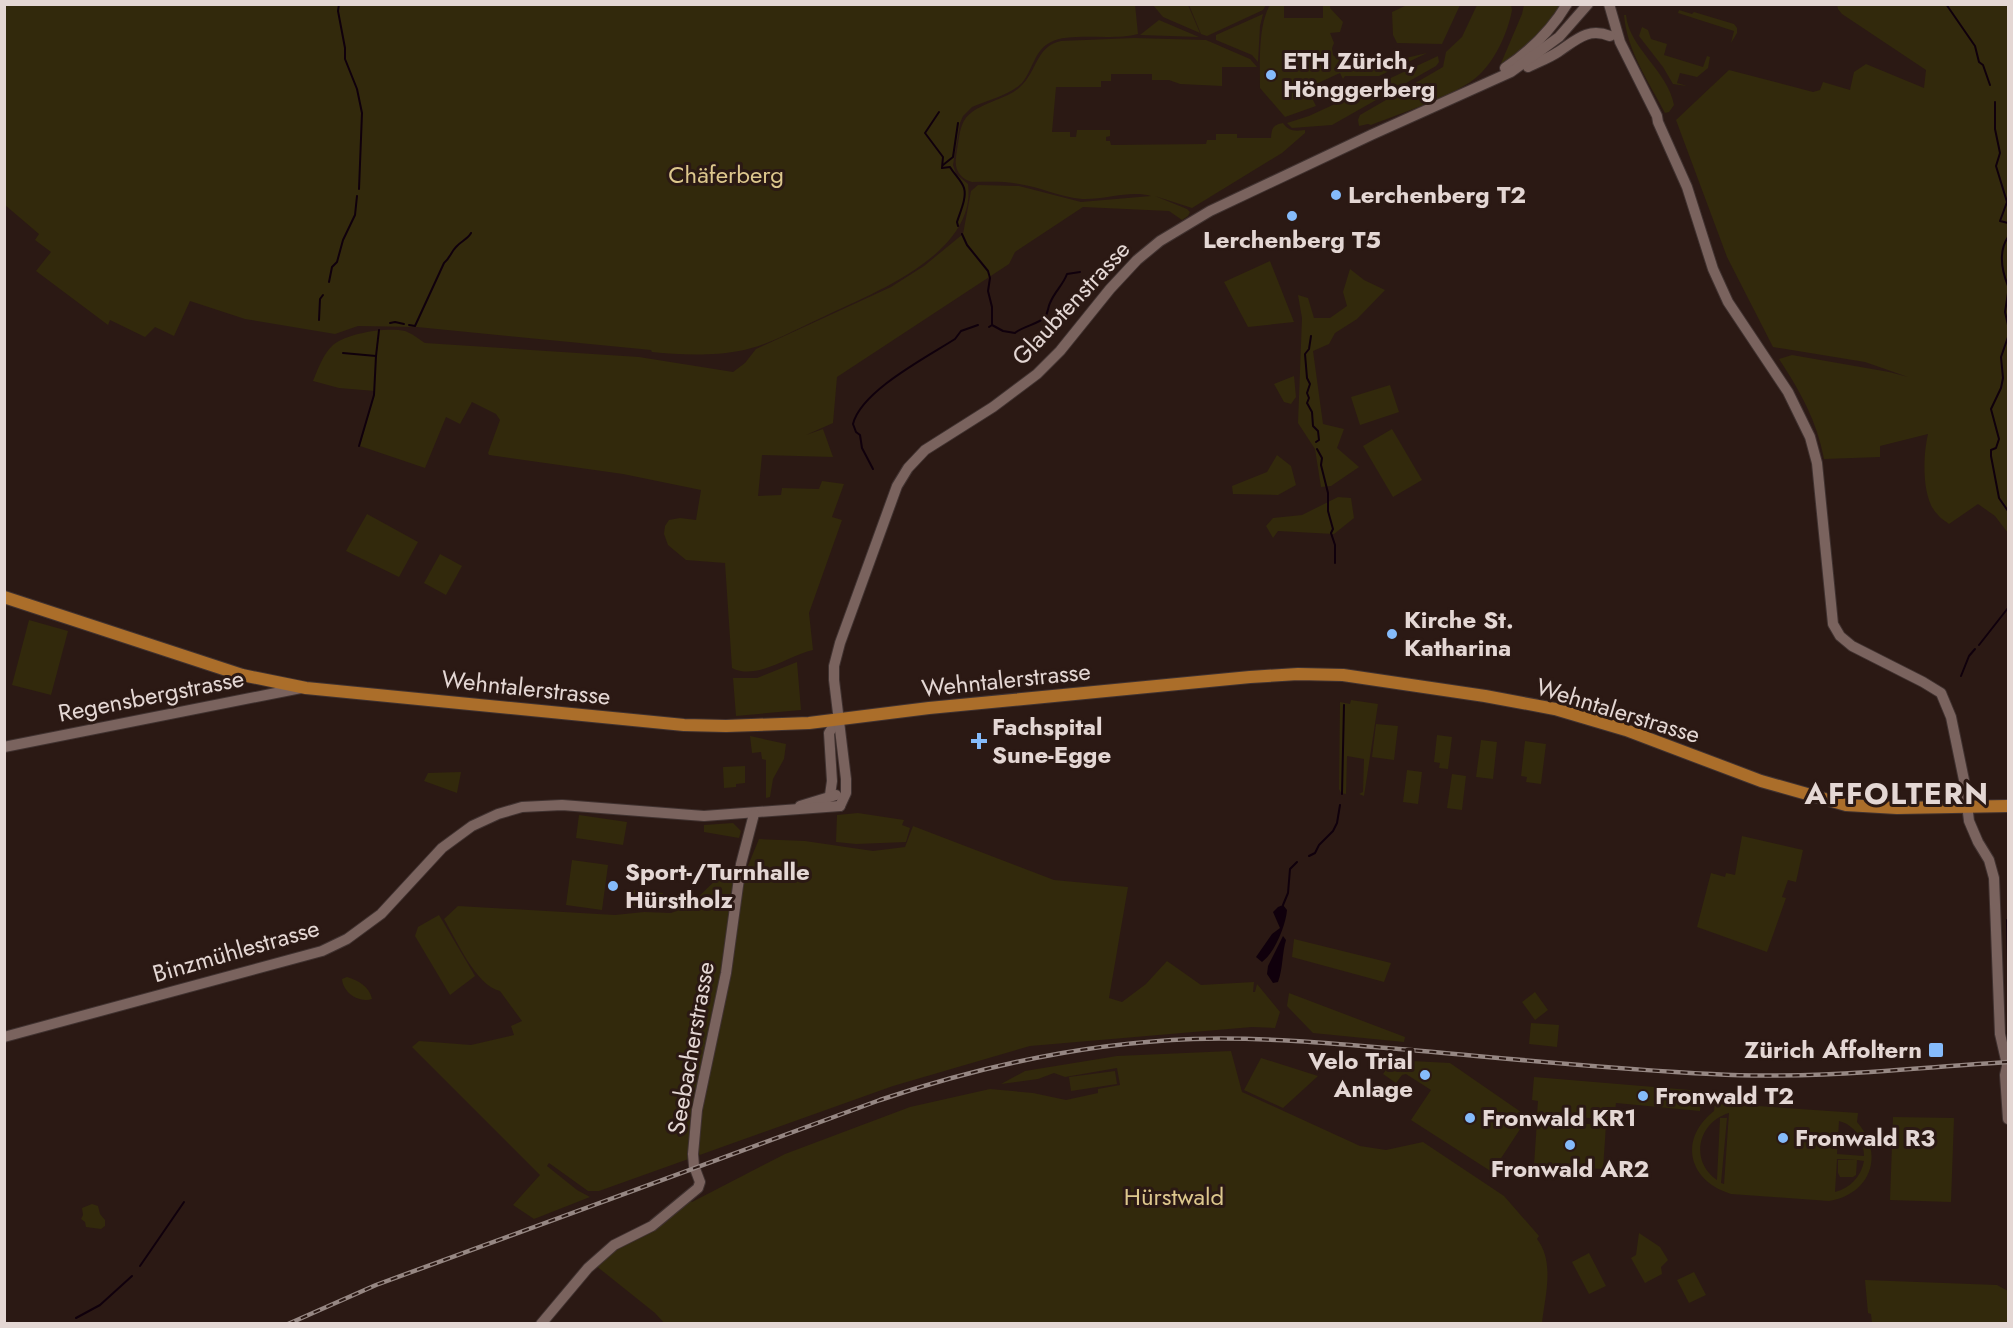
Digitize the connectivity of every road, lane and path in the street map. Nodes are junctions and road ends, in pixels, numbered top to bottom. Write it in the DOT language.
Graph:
graph roads {
  1 [pos="1567,4"];
  2 [pos="1602,4"];
  3 [pos="1609,4"];
  4 [pos="1587,6"];
  5 [pos="1610,36"];
  6 [pos="1511,72"];
  7 [pos="1483,84"];
  8 [pos="1658,122"];
  9 [pos="4,597"];
  10 [pos="306,688"];
  11 [pos="837,720"];
  12 [pos="4,747"];
  13 [pos="846,793"];
  14 [pos="830,795"];
  15 [pos="840,806"];
  16 [pos="1967,806"];
  17 [pos="2008,806"];
  18 [pos="794,809"];
  19 [pos="754,814"];
  20 [pos="4,1036"];
  21 [pos="2008,1067"];
  22 [pos="2008,1119"];
  23 [pos="541,1323"];
  1 -- 7 [label="street, Glaubtenstrasse"];
  2 -- 5 [label="street"];
  3 -- 8 [label="street"];
  4 -- 6 [label="street, Glaubtenstrasse"];
  5 -- 6 [label="street"];
  5 -- 8 [label="street"];
  6 -- 7 [label="street, Glaubtenstrasse"];
  7 -- 11 [label="street, Glaubtenstrasse"];
  8 -- 16 [label="street"];
  9 -- 10 [label="main road, Wehntalerstrasse"];
  10 -- 11 [label="main road, Wehntalerstrasse"];
  10 -- 12 [label="street, Regensbergstrasse"];
  11 -- 13 [label="street"];
  11 -- 14 [label="street"];
  11 -- 16 [label="main road, Wehntalerstrasse"];
  13 -- 14 [label="street, Binzmühlestrasse"];
  13 -- 15 [label="street"];
  14 -- 15 [label="street"];
  14 -- 18 [label="street, Binzmühlestrasse"];
  15 -- 18 [label="street, Binzmühlestrasse"];
  16 -- 17 [label="main road, Wehntalerstrasse"];
  16 -- 21 [label="street"];
  18 -- 19 [label="street, Binzmühlestrasse"];
  19 -- 20 [label="street, Binzmühlestrasse"];
  19 -- 23 [label="street, Seebacherstrasse"];
  21 -- 22 [label="street"];
}
